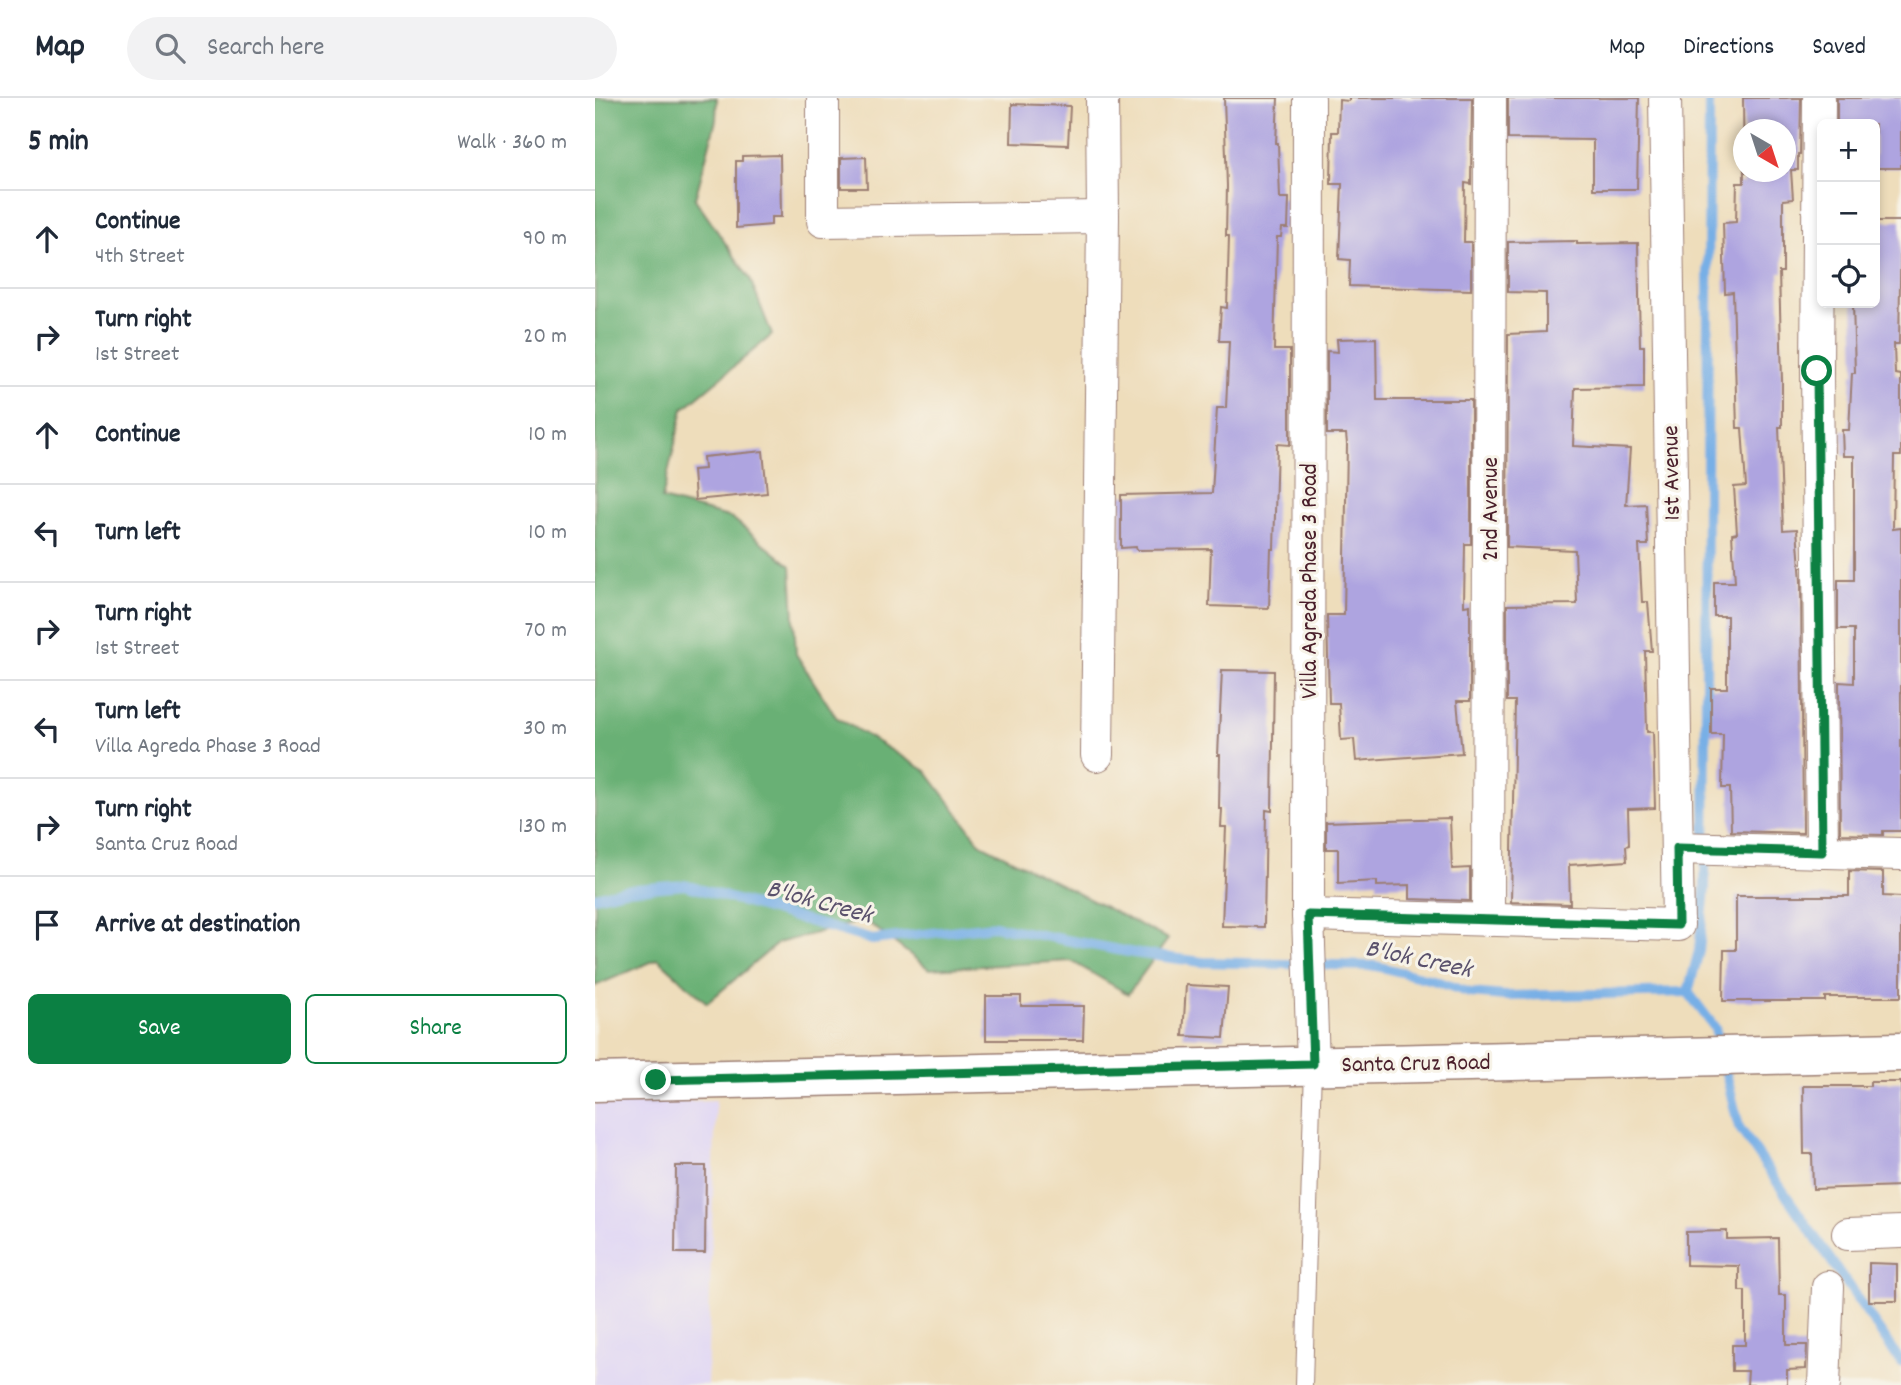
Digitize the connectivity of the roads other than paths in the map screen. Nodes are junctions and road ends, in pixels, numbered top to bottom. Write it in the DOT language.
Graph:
graph roads {
  1 [pos="823,98"];
  2 [pos="1102,98"];
  3 [pos="1310,98"];
  4 [pos="1490,98"];
  5 [pos="1665,98"];
  6 [pos="1819,98"];
  7 [pos="1103,218"];
  8 [pos="1097,755"];
  9 [pos="1701,849"];
  10 [pos="1822,852"];
  11 [pos="1901,854"];
  12 [pos="1308,915"];
  13 [pos="1488,920"];
  14 [pos="1901,1052"];
  15 [pos="1313,1064"];
  16 [pos="595,1082"];
  17 [pos="1901,1232"];
  18 [pos="1848,1234"];
  19 [pos="1828,1287"];
  20 [pos="1304,1385"];
  21 [pos="1824,1385"];
  1 -- 7 [label="street"];
  2 -- 7 [label="street"];
  3 -- 12 [label="street, Villa Agreda Phase 3 Road"];
  4 -- 13 [label="street, 2nd Avenue"];
  5 -- 9 [label="street, 1st Avenue"];
  6 -- 10 [label="street"];
  7 -- 8 [label="street"];
  9 -- 10 [label="street"];
  9 -- 13 [label="street, 1st Avenue"];
  10 -- 11 [label="street"];
  12 -- 13 [label="street"];
  12 -- 15 [label="street, Villa Agreda Phase 3 Road"];
  14 -- 15 [label="street, Santa Cruz Road"];
  15 -- 16 [label="street, Santa Cruz Road"];
  15 -- 20 [label="lane"];
  17 -- 18 [label="street"];
  19 -- 21 [label="street"];
}
